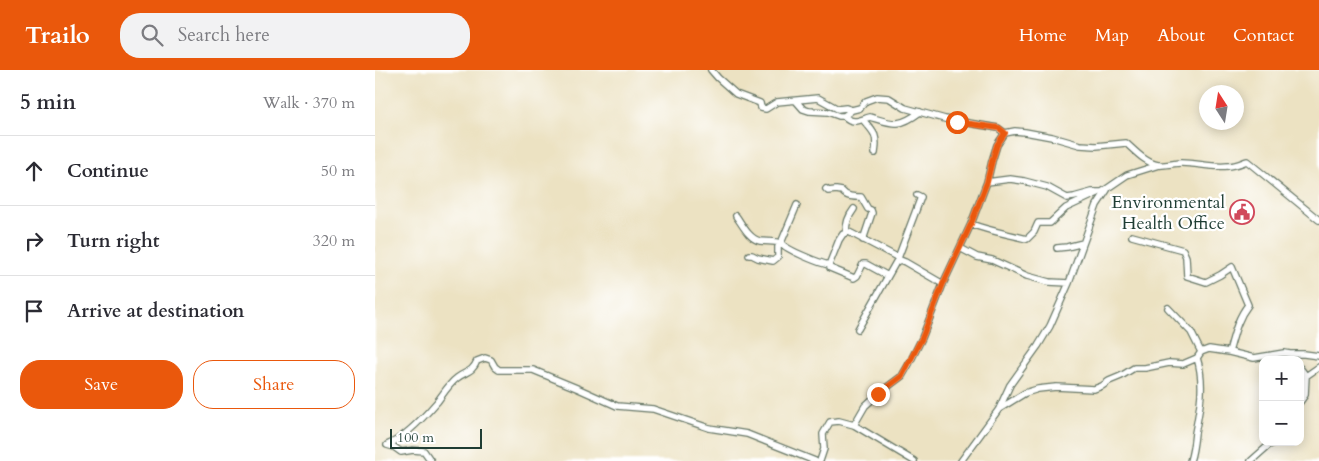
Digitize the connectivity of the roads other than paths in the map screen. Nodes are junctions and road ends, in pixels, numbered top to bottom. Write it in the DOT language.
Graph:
graph roads {
  1 [pos="711,70"];
  2 [pos="796,101"];
  3 [pos="852,110"];
  4 [pos="920,112"];
  5 [pos="844,116"];
  6 [pos="863,120"];
  7 [pos="1005,133"];
  8 [pos="875,153"];
  9 [pos="1159,166"];
  10 [pos="987,182"];
  11 [pos="1109,187"];
  12 [pos="825,189"];
  13 [pos="1102,192"];
  14 [pos="917,195"];
  15 [pos="797,205"];
  16 [pos="854,209"];
  17 [pos="737,216"];
  18 [pos="1319,220"];
  19 [pos="971,224"];
  20 [pos="846,233"];
  21 [pos="1132,236"];
  22 [pos="863,240"];
  23 [pos="781,242"];
  24 [pos="1083,243"];
  25 [pos="1069,247"];
  26 [pos="960,248"];
  27 [pos="1057,248"];
  28 [pos="749,255"];
  29 [pos="1079,255"];
  30 [pos="899,259"];
  31 [pos="829,265"];
  32 [pos="888,276"];
  33 [pos="1069,283"];
  34 [pos="943,284"];
  35 [pos="1168,308"];
  36 [pos="858,329"];
  37 [pos="1201,352"];
  38 [pos="1229,352"];
  39 [pos="1266,356"];
  40 [pos="1290,356"];
  41 [pos="1296,356"];
  42 [pos="1319,356"];
  43 [pos="1259,357"];
  44 [pos="1197,358"];
  45 [pos="1319,367"];
  46 [pos="1304,373"];
  47 [pos="1306,376"];
  48 [pos="1301,401"];
  49 [pos="999,409"];
  50 [pos="854,425"];
  51 [pos="1268,446"];
  52 [pos="431,461"];
  53 [pos="815,461"];
  54 [pos="820,461"];
  55 [pos="914,461"];
  56 [pos="961,461"];
  57 [pos="1190,461"];
  58 [pos="1251,461"];
  1 -- 2 [label="street"];
  2 -- 3 [label="street"];
  2 -- 5 [label="street"];
  3 -- 4 [label="street"];
  3 -- 5 [label="street"];
  4 -- 6 [label="street"];
  4 -- 7 [label="street"];
  5 -- 6 [label="street"];
  6 -- 8 [label="street"];
  7 -- 9 [label="street"];
  7 -- 10 [label="street"];
  9 -- 11 [label="street"];
  9 -- 18 [label="street"];
  10 -- 13 [label="street"];
  10 -- 19 [label="street"];
  11 -- 13 [label="street"];
  11 -- 24 [label="street"];
  12 -- 22 [label="street"];
  13 -- 19 [label="street"];
  14 -- 30 [label="street"];
  15 -- 23 [label="street"];
  16 -- 20 [label="street"];
  17 -- 23 [label="street"];
  19 -- 26 [label="street"];
  20 -- 22 [label="street"];
  20 -- 31 [label="street"];
  21 -- 38 [label="street"];
  22 -- 30 [label="street"];
  23 -- 28 [label="street"];
  23 -- 31 [label="street"];
  24 -- 25 [label="street"];
  24 -- 29 [label="street"];
  25 -- 27 [label="street"];
  25 -- 29 [label="street"];
  26 -- 33 [label="street"];
  26 -- 34 [label="street"];
  29 -- 33 [label="street"];
  30 -- 32 [label="street"];
  30 -- 34 [label="street"];
  31 -- 32 [label="street"];
  32 -- 36 [label="street"];
  33 -- 49 [label="street"];
  34 -- 50 [label="street"];
  35 -- 37 [label="street"];
  37 -- 38 [label="street"];
  37 -- 44 [label="street"];
  38 -- 43 [label="street"];
  39 -- 40 [label="street"];
  41 -- 42 [label="street"];
  44 -- 49 [label="street"];
  44 -- 57 [label="street"];
  45 -- 47 [label="street"];
  46 -- 47 [label="street"];
  47 -- 48 [label="street"];
  49 -- 56 [label="street"];
  50 -- 54 [label="street"];
  50 -- 55 [label="street"];
  51 -- 58 [label="street"];
  52 -- 53 [label="street"];
}
